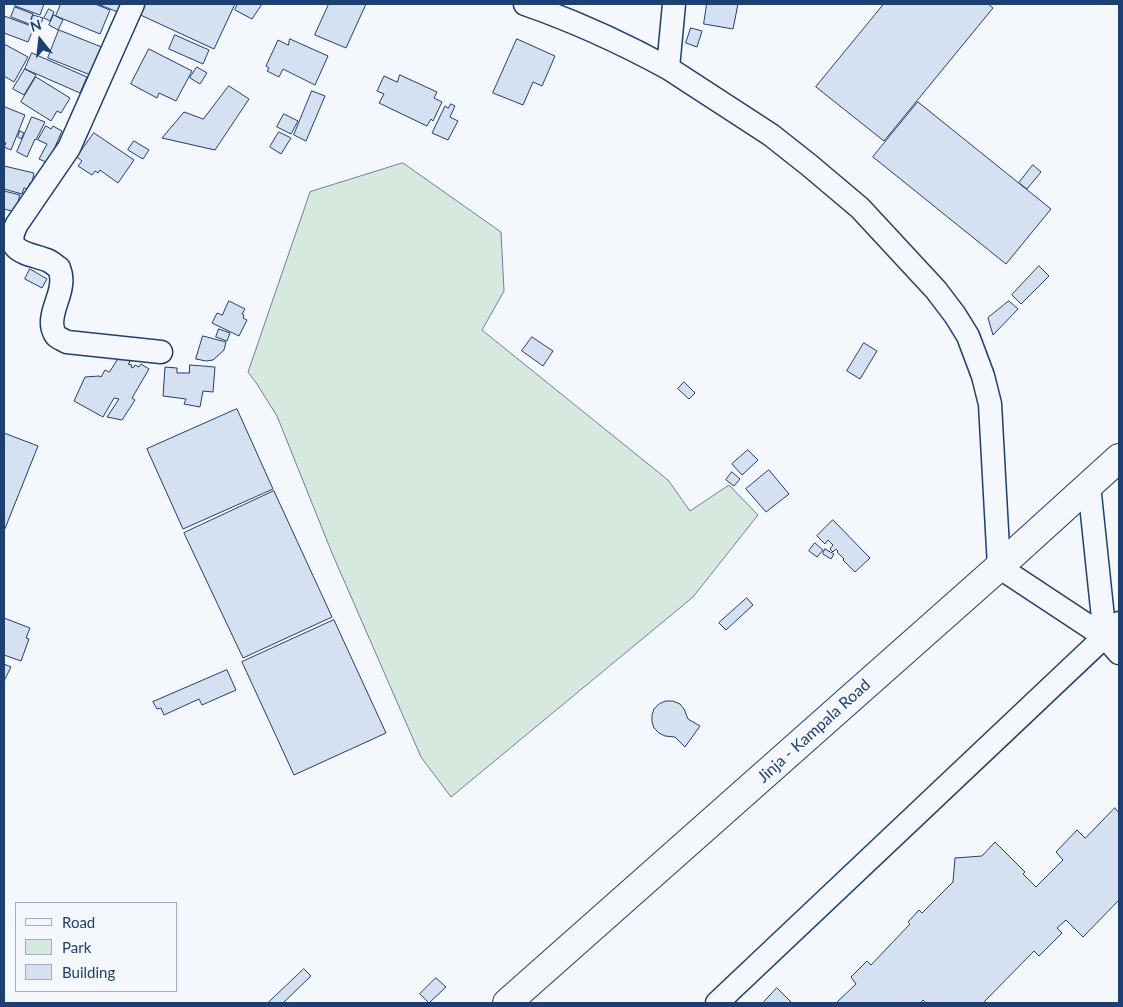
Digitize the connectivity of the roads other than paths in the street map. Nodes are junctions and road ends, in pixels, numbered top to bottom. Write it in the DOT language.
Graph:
graph roads {
  1 [pos="133,4"];
  2 [pos="525,4"];
  3 [pos="674,4"];
  4 [pos="668,68"];
  5 [pos="161,352"];
  6 [pos="1119,458"];
  7 [pos="1090,485"];
  8 [pos="1000,567"];
  9 [pos="1114,638"];
  10 [pos="506,1003"];
  11 [pos="718,1003"];
  1 -- 5 [label="street"];
  2 -- 4 [label="street"];
  3 -- 4 [label="street"];
  4 -- 8 [label="street"];
  6 -- 7 [label="highway, Jinja - Kampala Road"];
  7 -- 8 [label="highway, Jinja - Kampala Road"];
  7 -- 9 [label="street"];
  8 -- 9 [label="street"];
  8 -- 10 [label="highway, Jinja - Kampala Road"];
  9 -- 11 [label="street"];
}
